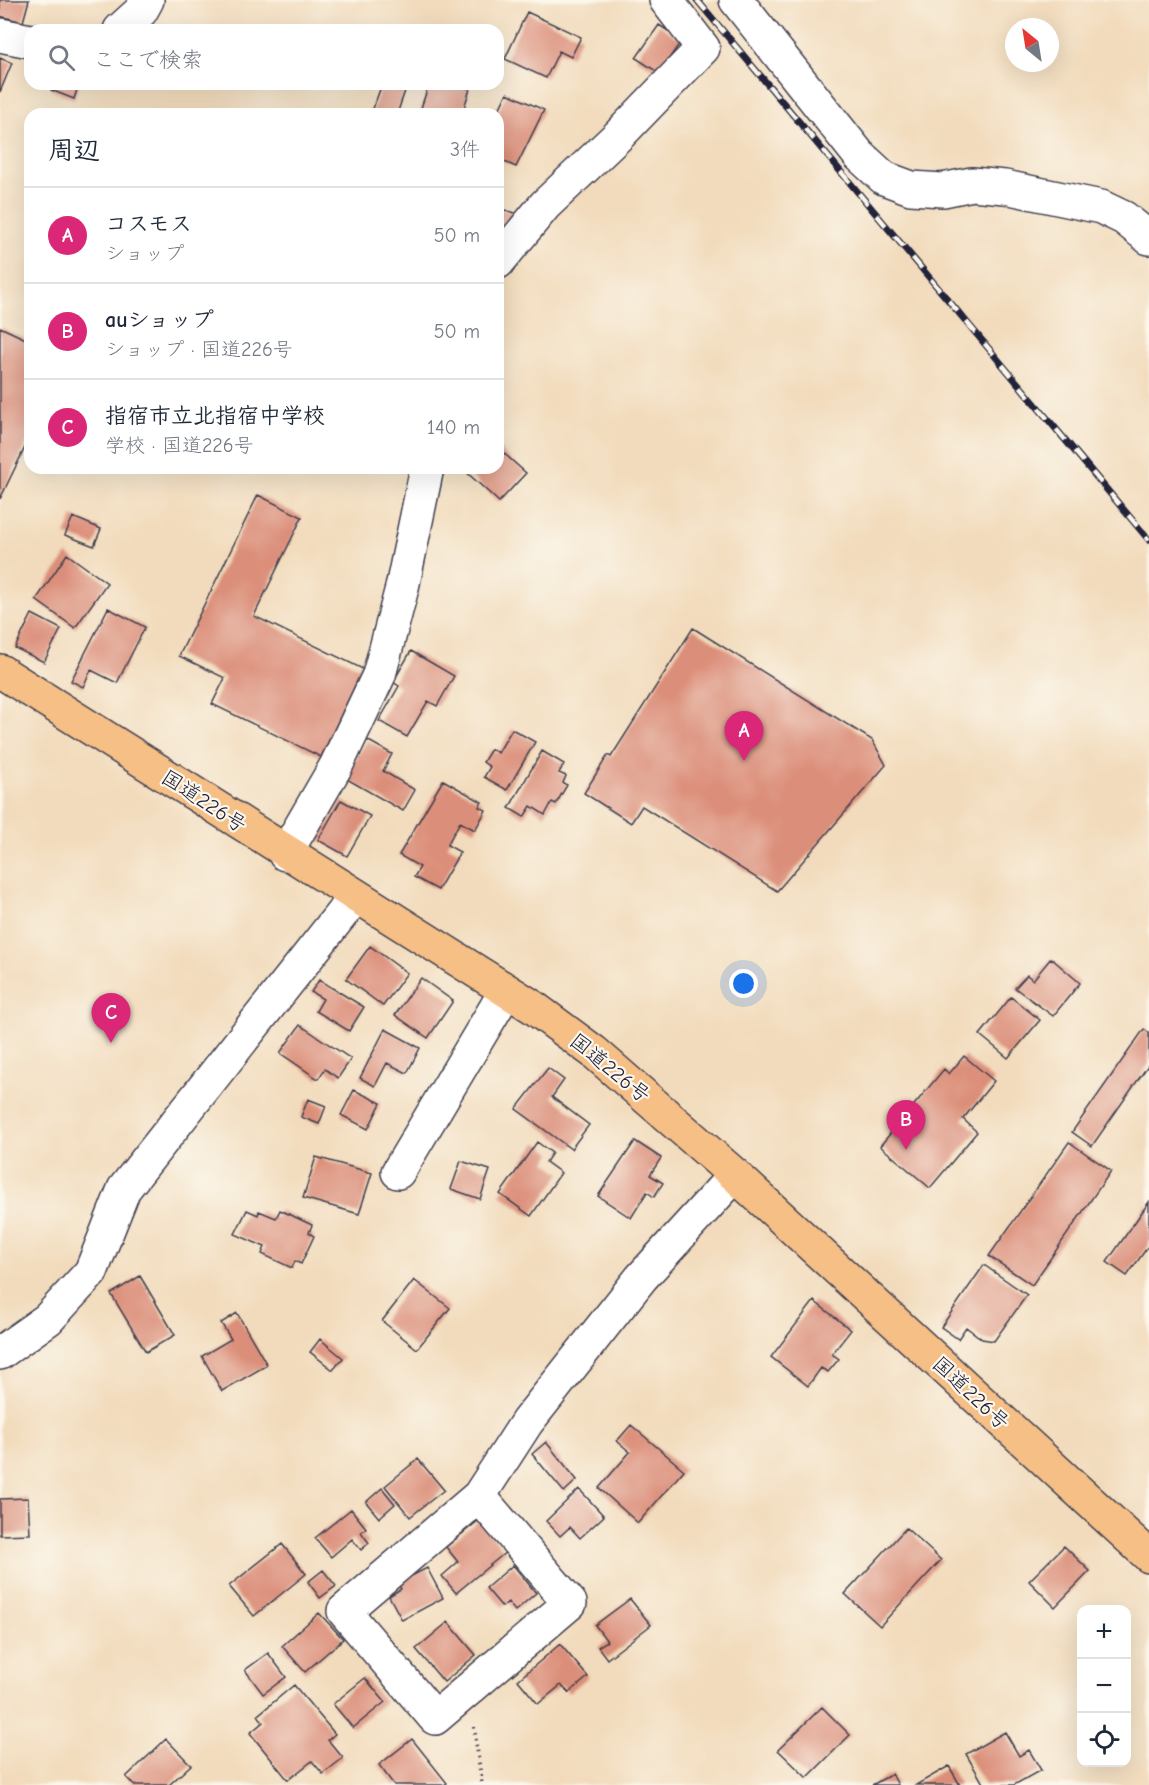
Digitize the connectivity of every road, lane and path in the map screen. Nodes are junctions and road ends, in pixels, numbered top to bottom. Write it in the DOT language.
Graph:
graph roads {
  1 [pos="147,0"];
  2 [pos="666,0"];
  3 [pos="748,5"];
  4 [pos="127,24"];
  5 [pos="0,36"];
  6 [pos="24,40"];
  7 [pos="1149,238"];
  8 [pos="504,255"];
  9 [pos="426,474"];
  10 [pos="0,671"];
  11 [pos="285,854"];
  12 [pos="354,897"];
  13 [pos="506,991"];
  14 [pos="398,1172"];
  15 [pos="735,1175"];
  16 [pos="0,1353"];
  17 [pos="479,1496"];
  18 [pos="1149,1556"];
  19 [pos="468,1691"];
  20 [pos="482,1785"];
  1 -- 4 [label="street"];
  2 -- 8 [label="street"];
  3 -- 7 [label="street"];
  5 -- 6 [label="street"];
  9 -- 11 [label="street"];
  10 -- 11 [label="highway, 国道226号"];
  11 -- 12 [label="highway, 国道226号"];
  12 -- 13 [label="highway, 国道226号"];
  12 -- 16 [label="street"];
  13 -- 14 [label="street"];
  13 -- 15 [label="highway, 国道226号"];
  15 -- 17 [label="street"];
  15 -- 18 [label="highway, 国道226号"];
  17 -- 19 [label="street"];
  17 -- 19 [label="street"];
  19 -- 20 [label="path"];
}
